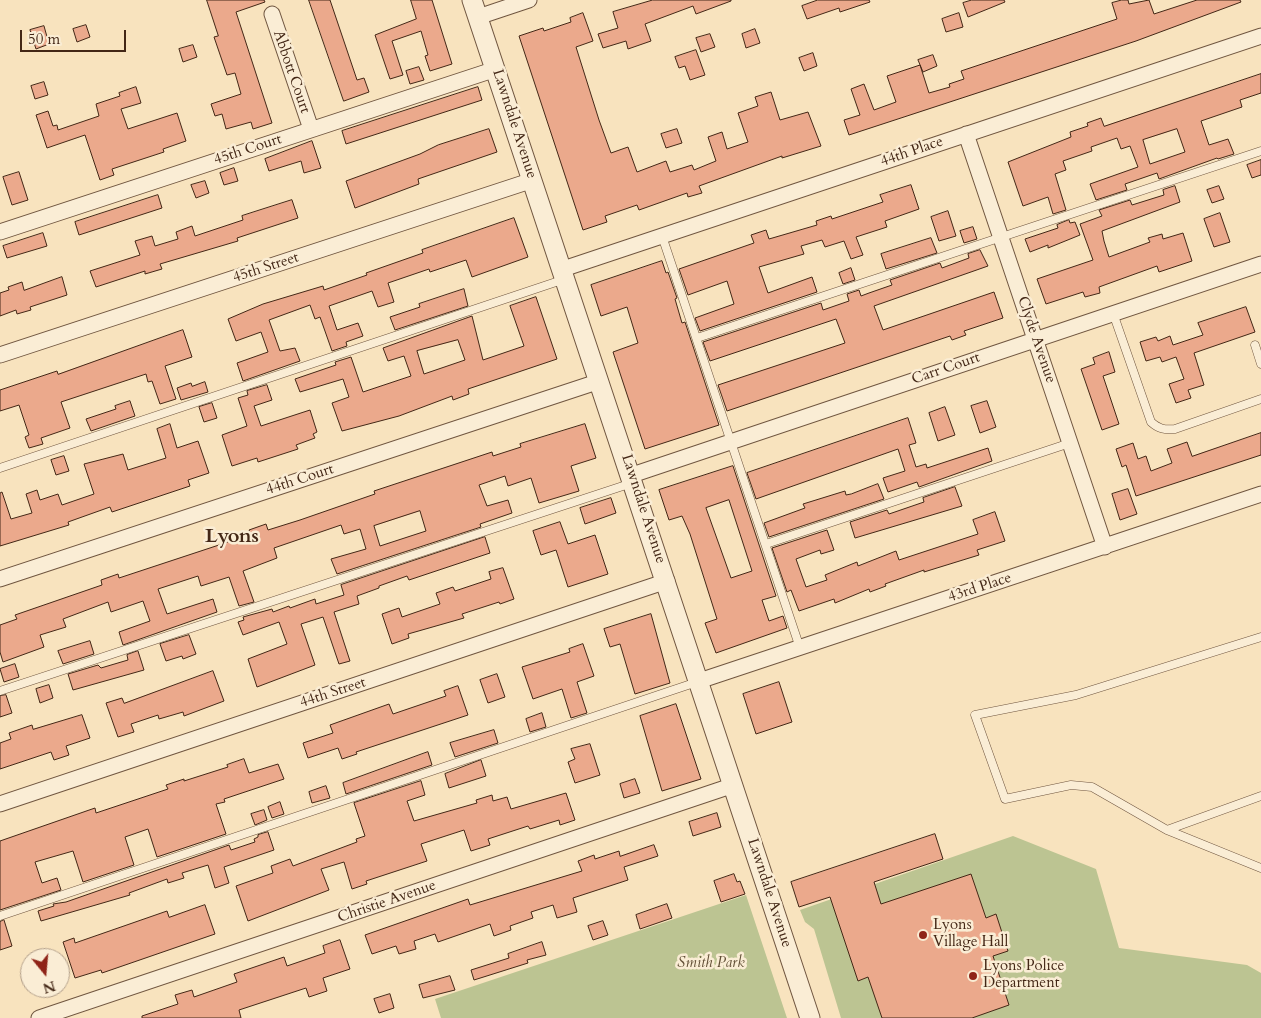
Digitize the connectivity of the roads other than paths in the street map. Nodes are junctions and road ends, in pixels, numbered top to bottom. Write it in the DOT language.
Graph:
graph roads {
  1 [pos="529,0"];
  2 [pos="475,8"];
  3 [pos="272,14"];
  4 [pos="1261,36"];
  5 [pos="496,69"];
  6 [pos="311,129"];
  7 [pos="966,134"];
  8 [pos="1261,150"];
  9 [pos="533,180"];
  10 [pos="0,232"];
  11 [pos="662,236"];
  12 [pos="1000,237"];
  13 [pos="1261,264"];
  14 [pos="564,274"];
  15 [pos="1113,314"];
  16 [pos="697,338"];
  17 [pos="1035,340"];
  18 [pos="1255,345"];
  19 [pos="0,355"];
  20 [pos="1261,364"];
  21 [pos="600,381"];
  22 [pos="1261,399"];
  23 [pos="732,442"];
  24 [pos="1070,442"];
  25 [pos="0,468"];
  26 [pos="633,479"];
  27 [pos="1261,494"];
  28 [pos="766,544"];
  29 [pos="1105,547"];
  30 [pos="0,579"];
  31 [pos="667,581"];
  32 [pos="1261,637"];
  33 [pos="800,648"];
  34 [pos="699,681"];
  35 [pos="0,692"];
  36 [pos="734,785"];
  37 [pos="1261,796"];
  38 [pos="0,804"];
  39 [pos="1167,830"];
  40 [pos="1261,868"];
  41 [pos="0,916"];
  42 [pos="39,1018"];
  43 [pos="810,1018"];
  1 -- 2 [label="street"];
  2 -- 5 [label="street, Lawndale Avenue"];
  3 -- 6 [label="street, Abbott Court"];
  4 -- 7 [label="street, 44th Place"];
  5 -- 6 [label="street, 45th Court"];
  5 -- 9 [label="street, Lawndale Avenue"];
  6 -- 10 [label="street, 45th Court"];
  7 -- 11 [label="street, 44th Place"];
  7 -- 12 [label="street, Clyde Avenue"];
  8 -- 12 [label="lane"];
  9 -- 14 [label="street, Lawndale Avenue"];
  9 -- 19 [label="street, 45th Street"];
  11 -- 14 [label="street, 44th Place"];
  11 -- 16 [label="lane"];
  12 -- 16 [label="lane"];
  12 -- 17 [label="street, Clyde Avenue"];
  13 -- 15 [label="street, Carr Court"];
  14 -- 21 [label="street, Lawndale Avenue"];
  14 -- 25 [label="lane"];
  15 -- 17 [label="street, Carr Court"];
  15 -- 22 [label="lane"];
  16 -- 23 [label="lane"];
  17 -- 23 [label="street, Carr Court"];
  17 -- 24 [label="street, Clyde Avenue"];
  18 -- 20 [label="lane"];
  21 -- 26 [label="street, Lawndale Avenue"];
  21 -- 30 [label="street, 44th Court"];
  23 -- 26 [label="street, Carr Court"];
  23 -- 28 [label="lane"];
  24 -- 28 [label="lane"];
  24 -- 29 [label="street, Clyde Avenue"];
  26 -- 31 [label="street, Lawndale Avenue"];
  26 -- 35 [label="lane"];
  27 -- 29 [label="street, 43rd Place"];
  28 -- 33 [label="lane"];
  29 -- 33 [label="street, 43rd Place"];
  31 -- 34 [label="street, Lawndale Avenue"];
  31 -- 38 [label="street, 44th Street"];
  32 -- 39 [label="lane"];
  33 -- 34 [label="street, 43rd Place"];
  34 -- 36 [label="street, Lawndale Avenue"];
  34 -- 41 [label="lane"];
  36 -- 42 [label="street, Christie Avenue"];
  36 -- 43 [label="street, Lawndale Avenue"];
  37 -- 39 [label="lane"];
  39 -- 40 [label="lane"];
}
